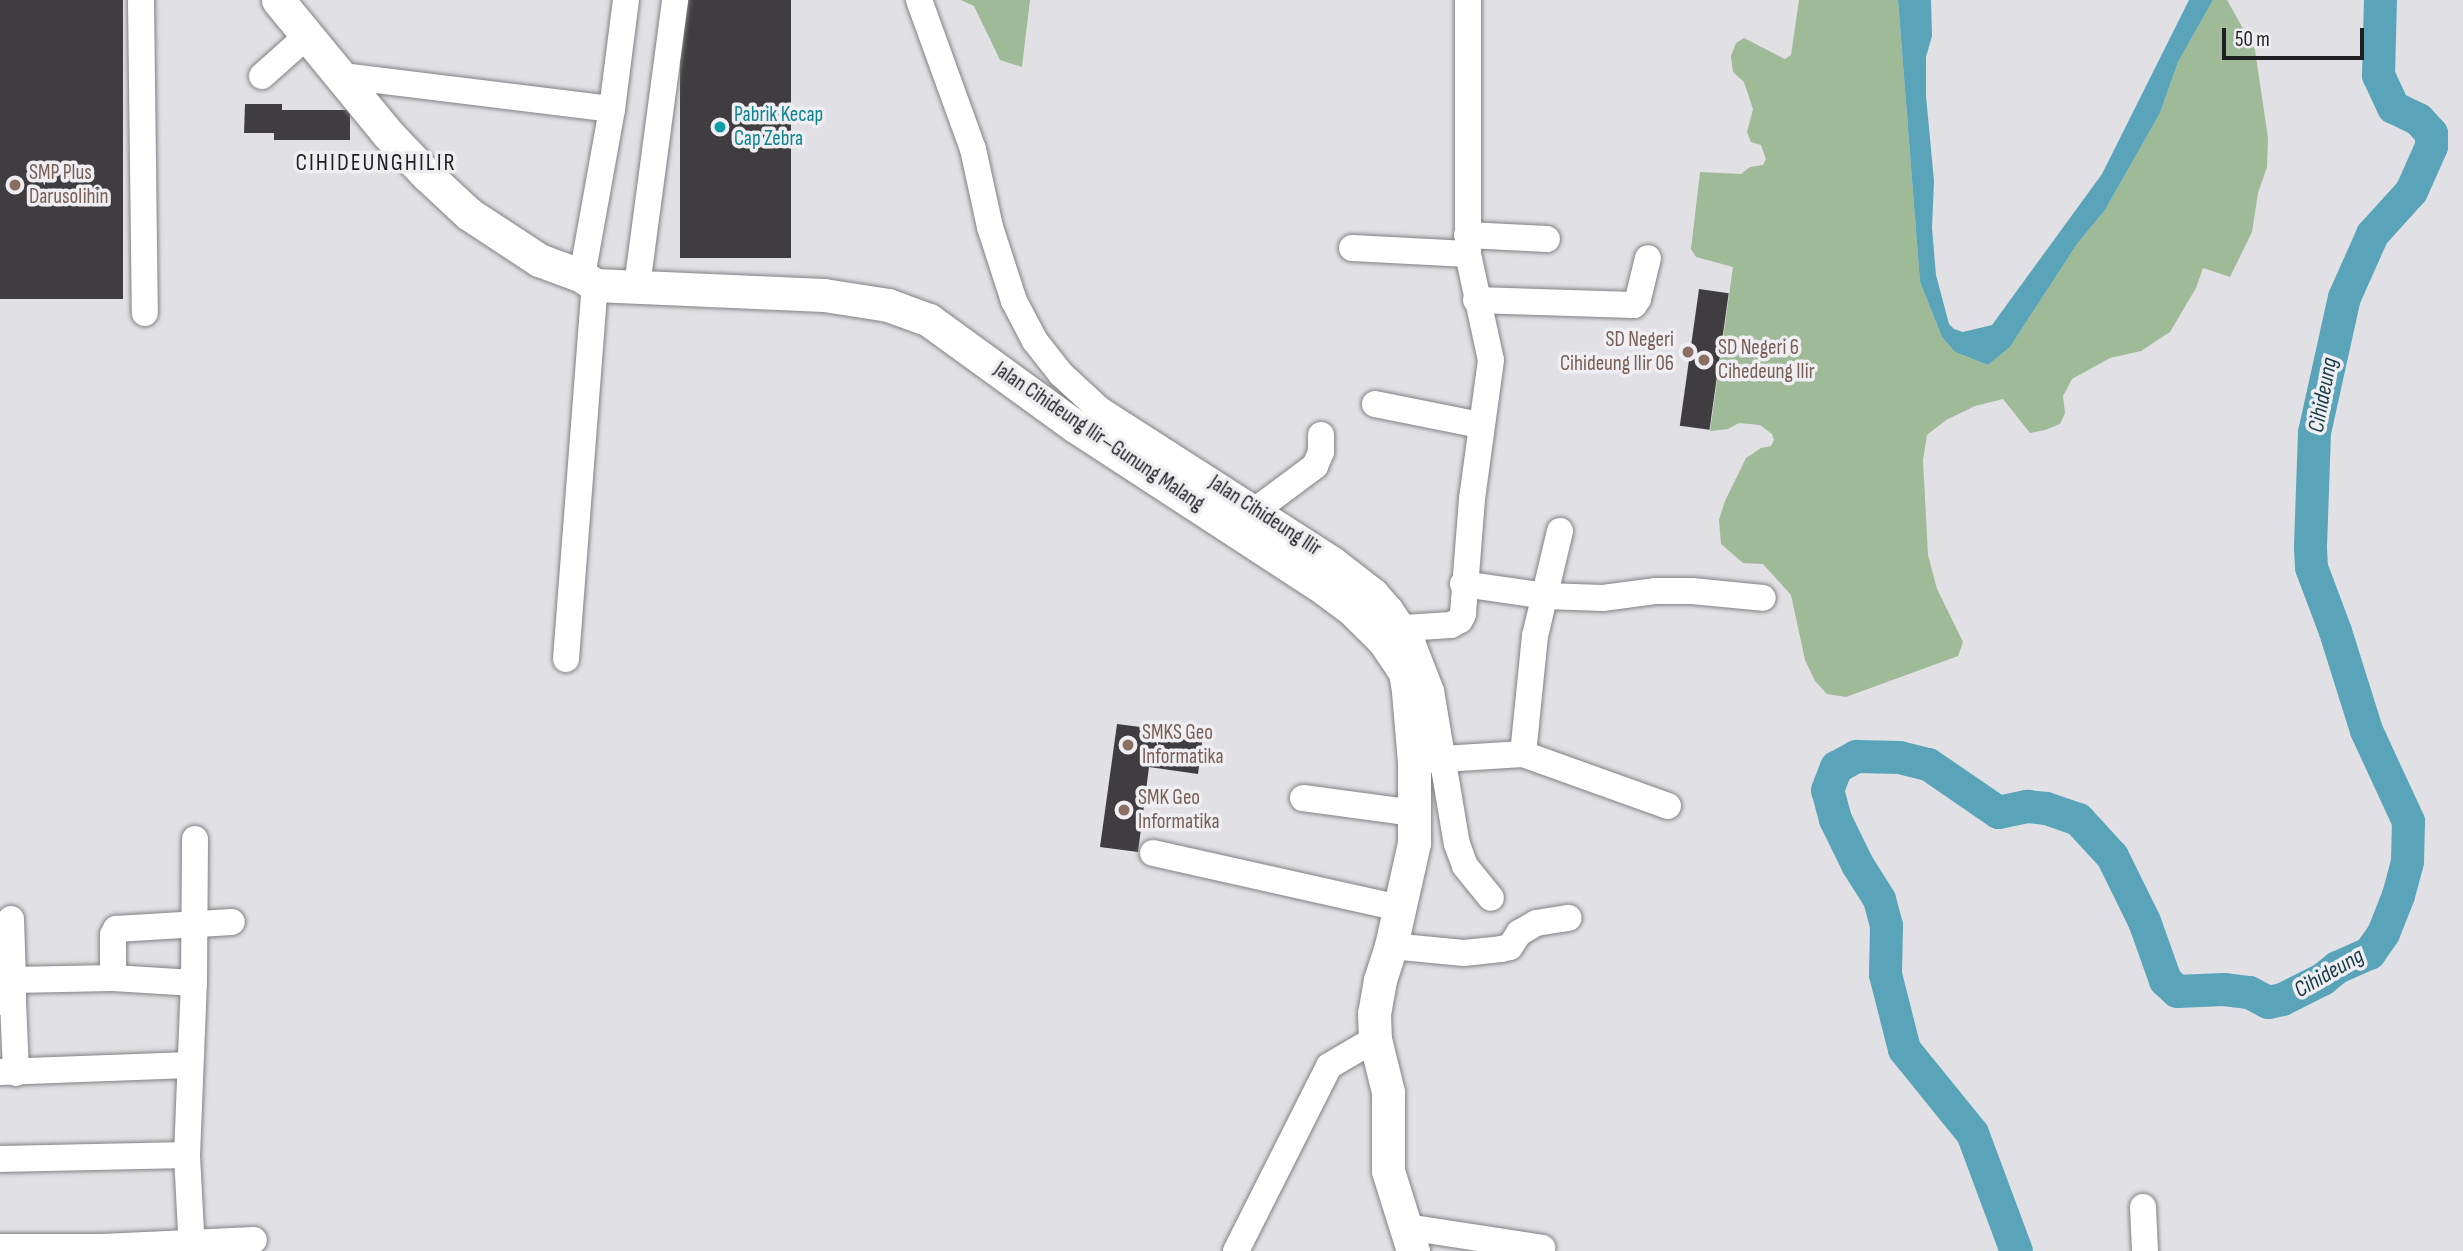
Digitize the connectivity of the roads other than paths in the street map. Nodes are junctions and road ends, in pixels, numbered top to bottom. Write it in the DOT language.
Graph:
graph roads {
  1 [pos="141,0"];
  2 [pos="278,0"];
  3 [pos="626,0"];
  4 [pos="675,0"];
  5 [pos="919,0"];
  6 [pos="1468,0"];
  7 [pos="308,35"];
  8 [pos="262,76"];
  9 [pos="343,76"];
  10 [pos="612,108"];
  11 [pos="1547,239"];
  12 [pos="1467,245"];
  13 [pos="1352,248"];
  14 [pos="1648,258"];
  15 [pos="589,280"];
  16 [pos="637,286"];
  17 [pos="1476,300"];
  18 [pos="145,313"];
  19 [pos="1044,354"];
  20 [pos="1020,384"];
  21 [pos="1375,404"];
  22 [pos="1480,425"];
  23 [pos="1321,435"];
  24 [pos="1256,510"];
  25 [pos="1560,531"];
  26 [pos="1463,584"];
  27 [pos="1545,596"];
  28 [pos="1763,598"];
  29 [pos="1404,628"];
  30 [pos="566,659"];
  31 [pos="1523,754"];
  32 [pos="1429,759"];
  33 [pos="1303,797"];
  34 [pos="1668,806"];
  35 [pos="1414,813"];
  36 [pos="195,839"];
  37 [pos="1153,853"];
  38 [pos="1490,898"];
  39 [pos="1400,908"];
  40 [pos="1569,918"];
  41 [pos="12,919"];
  42 [pos="194,922"];
  43 [pos="232,922"];
  44 [pos="1391,946"];
  45 [pos="113,978"];
  46 [pos="194,983"];
  47 [pos="9,994"];
  48 [pos="1367,1043"];
  49 [pos="190,1065"];
  50 [pos="8,1072"];
  51 [pos="187,1155"];
  52 [pos="0,1159"];
  53 [pos="2143,1208"];
  54 [pos="1410,1239"];
  55 [pos="254,1240"];
  56 [pos="191,1247"];
  57 [pos="1542,1248"];
  58 [pos="8,1249"];
  59 [pos="102,1249"];
  60 [pos="1236,1251"];
  61 [pos="2145,1251"];
  1 -- 18 [label="street"];
  2 -- 7 [label="main road, Jalan Cihideung Ilir–Gunung Malang"];
  3 -- 10 [label="street"];
  4 -- 16 [label="street"];
  5 -- 19 [label="street, Jalan Cihideung Ilir"];
  6 -- 12 [label="street"];
  7 -- 8 [label="street"];
  7 -- 9 [label="main road, Jalan Cihideung Ilir–Gunung Malang"];
  9 -- 10 [label="street"];
  9 -- 15 [label="main road, Jalan Cihideung Ilir–Gunung Malang"];
  10 -- 15 [label="street"];
  11 -- 12 [label="street"];
  12 -- 13 [label="street"];
  12 -- 17 [label="street"];
  14 -- 17 [label="street"];
  15 -- 16 [label="main road, Jalan Cihideung Ilir–Gunung Malang"];
  15 -- 30 [label="street"];
  16 -- 20 [label="main road, Jalan Cihideung Ilir–Gunung Malang"];
  17 -- 22 [label="street"];
  19 -- 20 [label="street"];
  19 -- 24 [label="street, Jalan Cihideung Ilir"];
  20 -- 32 [label="main road, Jalan Cihideung Ilir–Gunung Malang"];
  21 -- 22 [label="street"];
  22 -- 26 [label="street"];
  23 -- 24 [label="street"];
  24 -- 29 [label="street, Jalan Cihideung Ilir"];
  25 -- 27 [label="street"];
  26 -- 27 [label="street"];
  26 -- 29 [label="street"];
  27 -- 28 [label="street"];
  27 -- 31 [label="street"];
  29 -- 32 [label="street, Jalan Cihideung Ilir"];
  31 -- 32 [label="street"];
  31 -- 34 [label="street"];
  32 -- 35 [label="main road, Jalan Cihideung Ilir–Gunung Malang"];
  32 -- 38 [label="street, Jalan Cihideung Ilir"];
  33 -- 35 [label="street"];
  35 -- 39 [label="main road, Jalan Cihideung Ilir–Gunung Malang"];
  36 -- 42 [label="street"];
  37 -- 39 [label="street"];
  39 -- 44 [label="main road, Jalan Cihideung Ilir–Gunung Malang"];
  40 -- 44 [label="street"];
  41 -- 47 [label="street"];
  42 -- 43 [label="street"];
  42 -- 45 [label="street"];
  42 -- 46 [label="street"];
  44 -- 48 [label="main road, Jalan Cihideung Ilir–Gunung Malang"];
  45 -- 46 [label="street"];
  45 -- 47 [label="street"];
  46 -- 49 [label="street"];
  47 -- 50 [label="street"];
  48 -- 54 [label="main road, Jalan Cihideung Ilir–Gunung Malang"];
  48 -- 60 [label="street"];
  49 -- 50 [label="street"];
  49 -- 51 [label="street"];
  51 -- 52 [label="street"];
  51 -- 56 [label="street"];
  53 -- 61 [label="street"];
  54 -- 57 [label="street"];
  55 -- 56 [label="street"];
  56 -- 59 [label="street"];
  58 -- 59 [label="street"];
}
